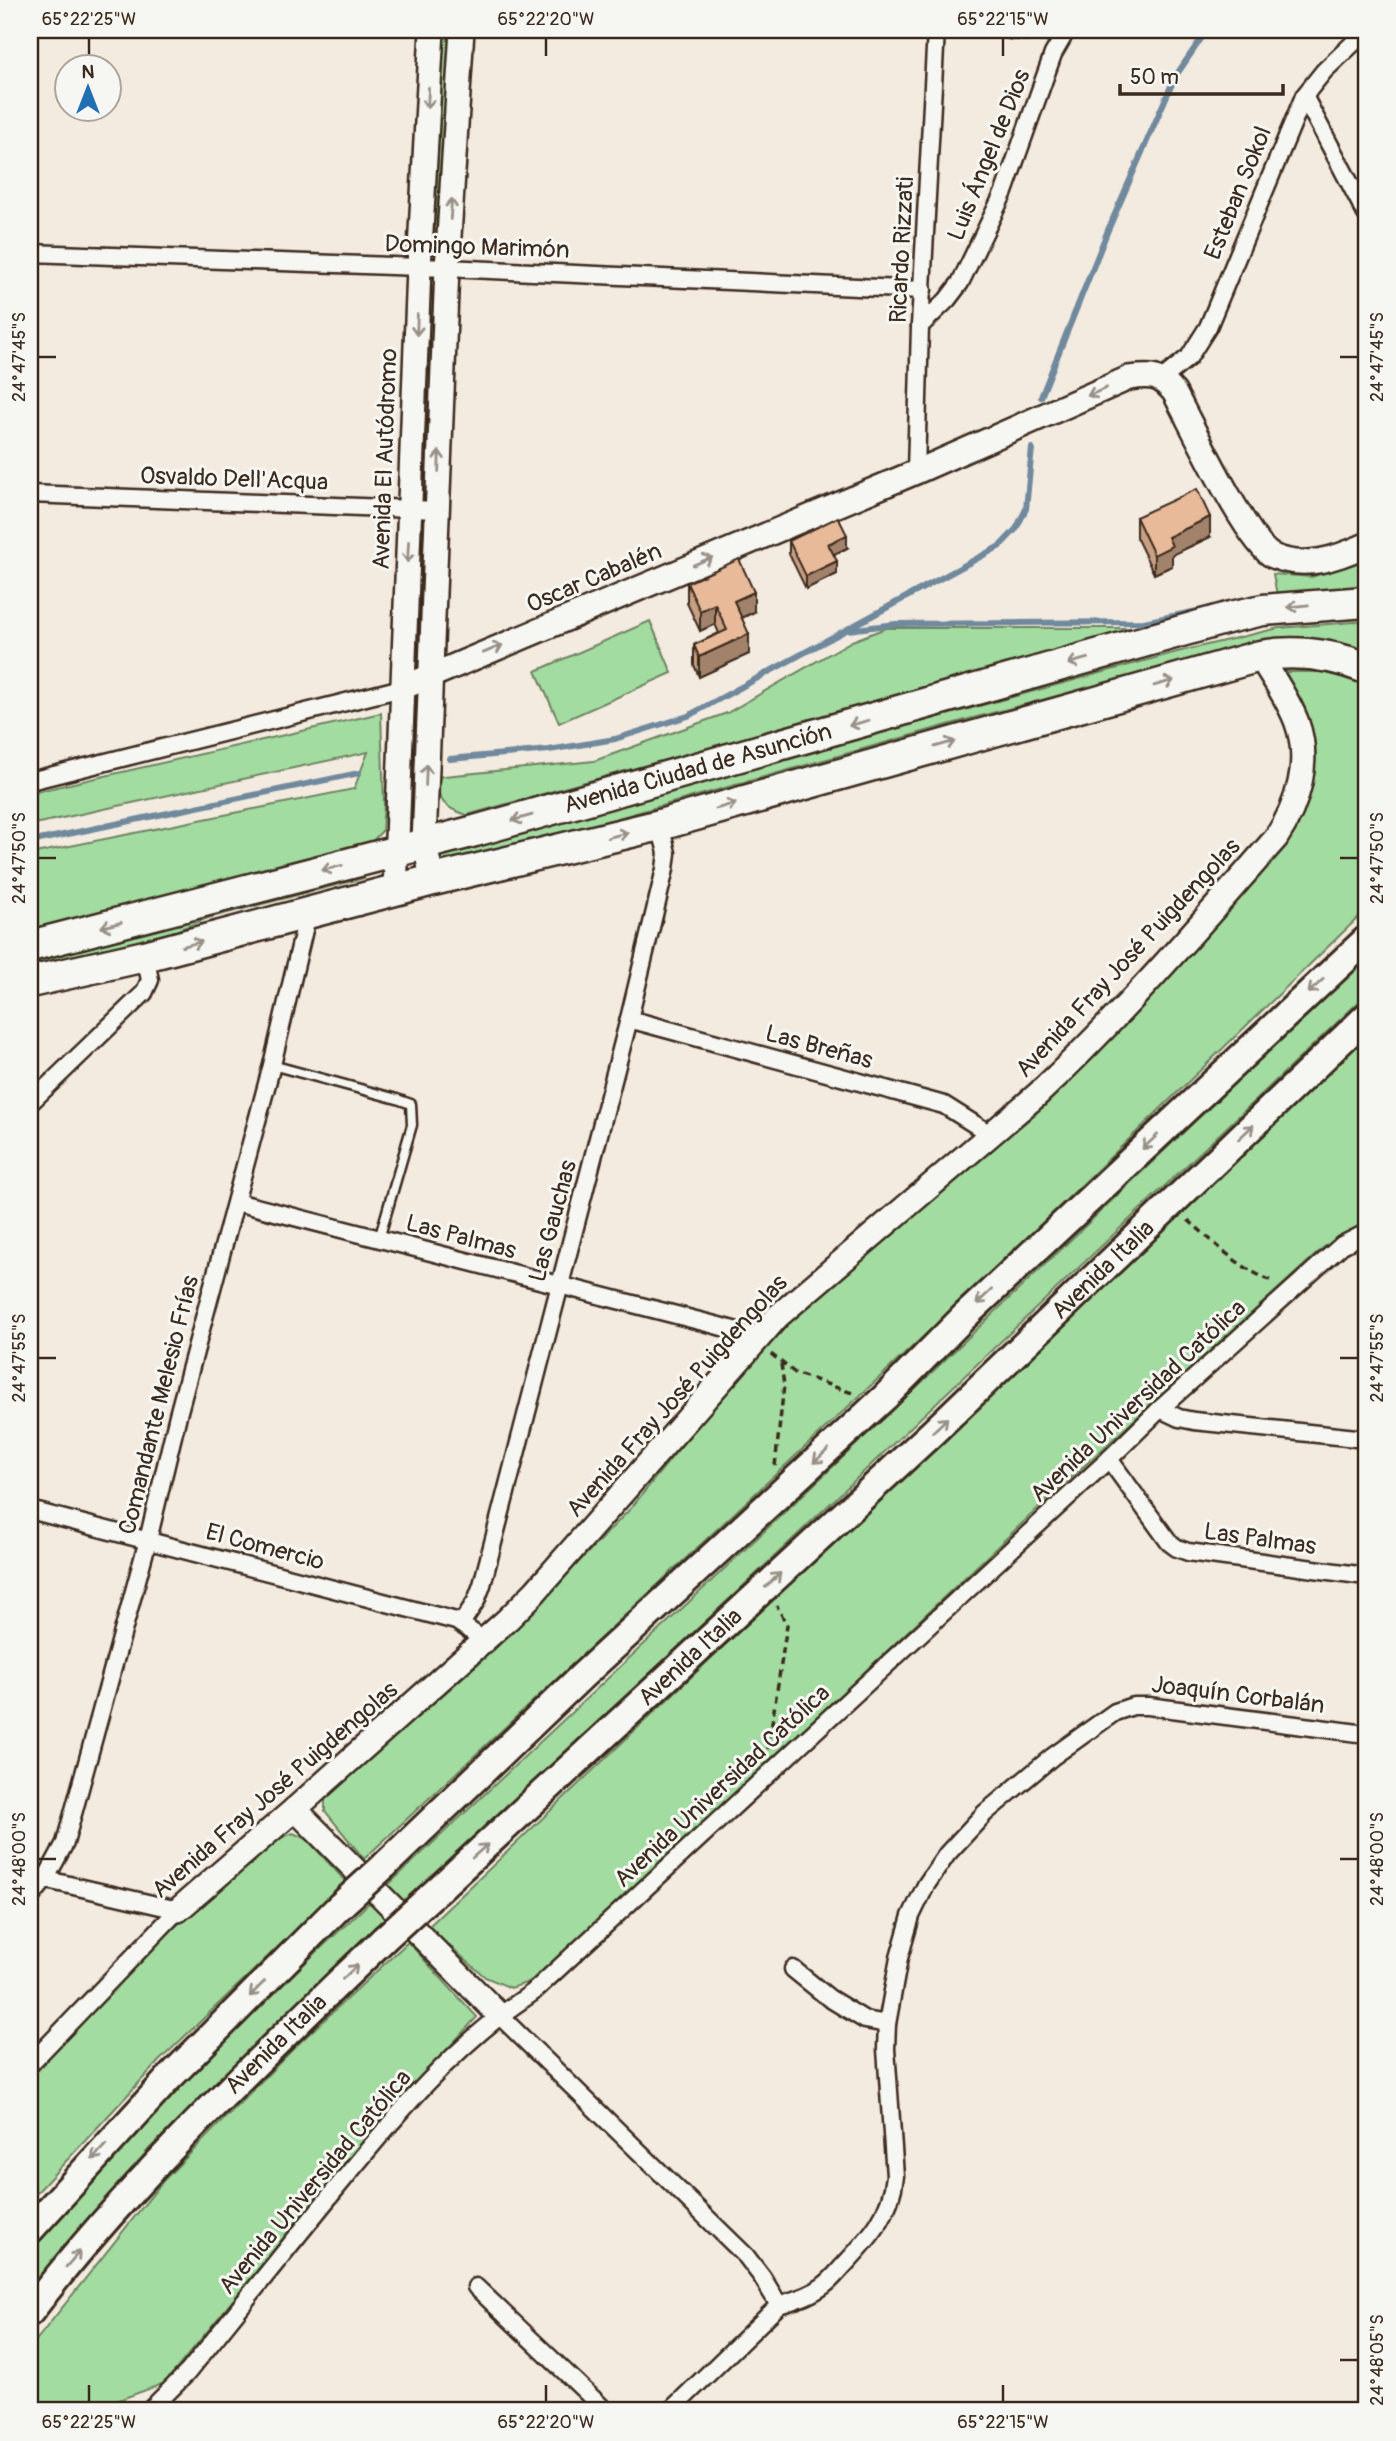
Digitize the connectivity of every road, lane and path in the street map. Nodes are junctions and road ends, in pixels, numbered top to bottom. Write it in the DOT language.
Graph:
graph roads {
  1 [pos="432,30"];
  2 [pos="462,30"];
  3 [pos="936,30"];
  4 [pos="1010,30"];
  5 [pos="1066,31"];
  6 [pos="1366,31"];
  7 [pos="1304,96"];
  8 [pos="1366,214"];
  9 [pos="30,253"];
  10 [pos="419,268"];
  11 [pos="447,268"];
  12 [pos="923,290"];
  13 [pos="920,326"];
  14 [pos="1162,379"];
  15 [pos="916,472"];
  16 [pos="30,494"];
  17 [pos="410,509"];
  18 [pos="436,510"];
  19 [pos="1366,545"];
  20 [pos="1366,603"];
  21 [pos="1260,656"];
  22 [pos="1366,668"];
  23 [pos="430,676"];
  24 [pos="402,688"];
  25 [pos="30,781"];
  26 [pos="660,825"];
  27 [pos="411,847"];
  28 [pos="433,880"];
  29 [pos="395,891"];
  30 [pos="307,913"];
  31 [pos="1366,940"];
  32 [pos="30,946"];
  33 [pos="145,956"];
  34 [pos="30,982"];
  35 [pos="1366,1017"];
  36 [pos="629,1018"];
  37 [pos="272,1065"];
  38 [pos="30,1103"];
  39 [pos="990,1133"];
  40 [pos="236,1202"];
  41 [pos="1171,1205"];
  42 [pos="1366,1233"];
  43 [pos="379,1240"];
  44 [pos="559,1286"];
  45 [pos="1293,1288"];
  46 [pos="756,1340"];
  47 [pos="781,1364"];
  48 [pos="885,1397"];
  49 [pos="1160,1409"];
  50 [pos="1366,1439"];
  51 [pos="1109,1459"];
  52 [pos="769,1504"];
  53 [pos="30,1510"];
  54 [pos="148,1541"];
  55 [pos="1366,1576"];
  56 [pos="766,1586"];
  57 [pos="461,1624"];
  58 [pos="484,1640"];
  59 [pos="1366,1734"];
  60 [pos="762,1780"];
  61 [pos="295,1809"];
  62 [pos="37,1878"];
  63 [pos="30,1898"];
  64 [pos="178,1910"];
  65 [pos="793,1969"];
  66 [pos="499,2015"];
  67 [pos="887,2024"];
  68 [pos="30,2064"];
  69 [pos="30,2230"];
  70 [pos="476,2287"];
  71 [pos="779,2305"];
  72 [pos="30,2312"];
  73 [pos="149,2411"];
  74 [pos="606,2411"];
  75 [pos="670,2411"];
  1 -- 10 [label="street, Avenida El Autódromo, one-way"];
  11 -- 2 [label="street, Avenida El Autódromo, one-way"];
  3 -- 12 [label="street, Ricardo Rizzati"];
  4 -- 5 [label="street"];
  5 -- 13 [label="street, Luis Ángel de Dios"];
  6 -- 7 [label="street, Esteban Sokol"];
  7 -- 8 [label="street"];
  7 -- 14 [label="street, Esteban Sokol"];
  9 -- 10 [label="street, Domingo Marimón"];
  10 -- 11 [label="street, Domingo Marimón"];
  10 -- 17 [label="street, Avenida El Autódromo, one-way"];
  11 -- 12 [label="street, Domingo Marimón"];
  18 -- 11 [label="street, Avenida El Autódromo, one-way"];
  12 -- 13 [label="street, Ricardo Rizzati"];
  13 -- 15 [label="street, Ricardo Rizzati"];
  14 -- 15 [label="street, Oscar Cabalén, one-way"];
  14 -- 19 [label="street"];
  23 -- 15 [label="street, Oscar Cabalén, one-way"];
  16 -- 17 [label="street, Osvaldo Dell'Acqua"];
  17 -- 18 [label="street, Osvaldo Dell'Acqua"];
  17 -- 24 [label="street, Avenida El Autódromo, one-way"];
  18 -- 23 [label="street, Avenida El Autódromo"];
  20 -- 27 [label="highway, Avenida Ciudad de Asunción, one-way"];
  21 -- 22 [label="highway, Avenida Ciudad de Asunción"];
  26 -- 21 [label="highway, Avenida Ciudad de Asunción, one-way"];
  21 -- 39 [label="street, Avenida Fray José Puigdengolas"];
  23 -- 24 [label="street, Oscar Cabalén"];
  27 -- 23 [label="street, Avenida El Autódromo, one-way"];
  24 -- 25 [label="street, Oscar Cabalén"];
  24 -- 27 [label="street, Avenida El Autódromo"];
  28 -- 26 [label="highway, Avenida Ciudad de Asunción, one-way"];
  26 -- 36 [label="street, Las Gauchas"];
  27 -- 28 [label="street, Avenida El Autódromo"];
  27 -- 29 [label="street, Avenida El Autódromo"];
  27 -- 32 [label="highway, Avenida Ciudad de Asunción, one-way"];
  28 -- 29 [label="highway, Avenida Ciudad de Asunción"];
  29 -- 30 [label="highway, Avenida Ciudad de Asunción"];
  33 -- 30 [label="highway, Avenida Ciudad de Asunción, one-way"];
  30 -- 37 [label="street, Comandante Melesio Frías"];
  31 -- 48 [label="main road, Avenida Italia, one-way"];
  33 -- 34 [label="highway, Avenida Ciudad de Asunción"];
  33 -- 38 [label="street"];
  41 -- 35 [label="main road, Avenida Italia, one-way"];
  36 -- 39 [label="street, Las Breñas"];
  36 -- 44 [label="street, Las Gauchas"];
  37 -- 40 [label="street, Comandante Melesio Frías"];
  37 -- 43 [label="lane"];
  39 -- 46 [label="street, Avenida Fray José Puigdengolas"];
  40 -- 43 [label="street, Las Palmas"];
  40 -- 54 [label="street, Comandante Melesio Frías"];
  41 -- 45 [label="path"];
  56 -- 41 [label="main road, Avenida Italia, one-way"];
  42 -- 45 [label="street, Avenida Universidad Católica"];
  43 -- 44 [label="street, Las Palmas"];
  44 -- 46 [label="street, Las Palmas"];
  44 -- 57 [label="street, Las Gauchas"];
  45 -- 49 [label="street, Avenida Universidad Católica"];
  46 -- 47 [label="path"];
  46 -- 58 [label="street, Avenida Fray José Puigdengolas"];
  47 -- 48 [label="path"];
  47 -- 52 [label="path"];
  48 -- 52 [label="main road, Avenida Italia, one-way"];
  49 -- 50 [label="street"];
  49 -- 51 [label="street, Avenida Universidad Católica"];
  51 -- 55 [label="street, Las Palmas"];
  51 -- 60 [label="street, Avenida Universidad Católica"];
  52 -- 69 [label="main road, Avenida Italia, one-way, bridge"];
  53 -- 54 [label="street, El Comercio"];
  54 -- 57 [label="street, El Comercio"];
  54 -- 62 [label="street, Comandante Melesio Frías"];
  56 -- 60 [label="path"];
  72 -- 56 [label="main road, Avenida Italia, one-way, bridge"];
  57 -- 58 [label="street, El Comercio"];
  58 -- 61 [label="street, Avenida Fray José Puigdengolas"];
  59 -- 67 [label="street, Joaquín Corbalán"];
  60 -- 66 [label="street, Avenida Universidad Católica"];
  61 -- 64 [label="street, Avenida Fray José Puigdengolas"];
  61 -- 66 [label="street"];
  62 -- 63 [label="street, Comandante Melesio Frías"];
  62 -- 64 [label="street"];
  64 -- 68 [label="street, Avenida Fray José Puigdengolas"];
  65 -- 67 [label="street"];
  66 -- 71 [label="street"];
  66 -- 73 [label="street, Avenida Universidad Católica"];
  67 -- 71 [label="street, Joaquín Corbalán"];
  70 -- 74 [label="street"];
  71 -- 75 [label="street, Joaquín Corbalán"];
}
